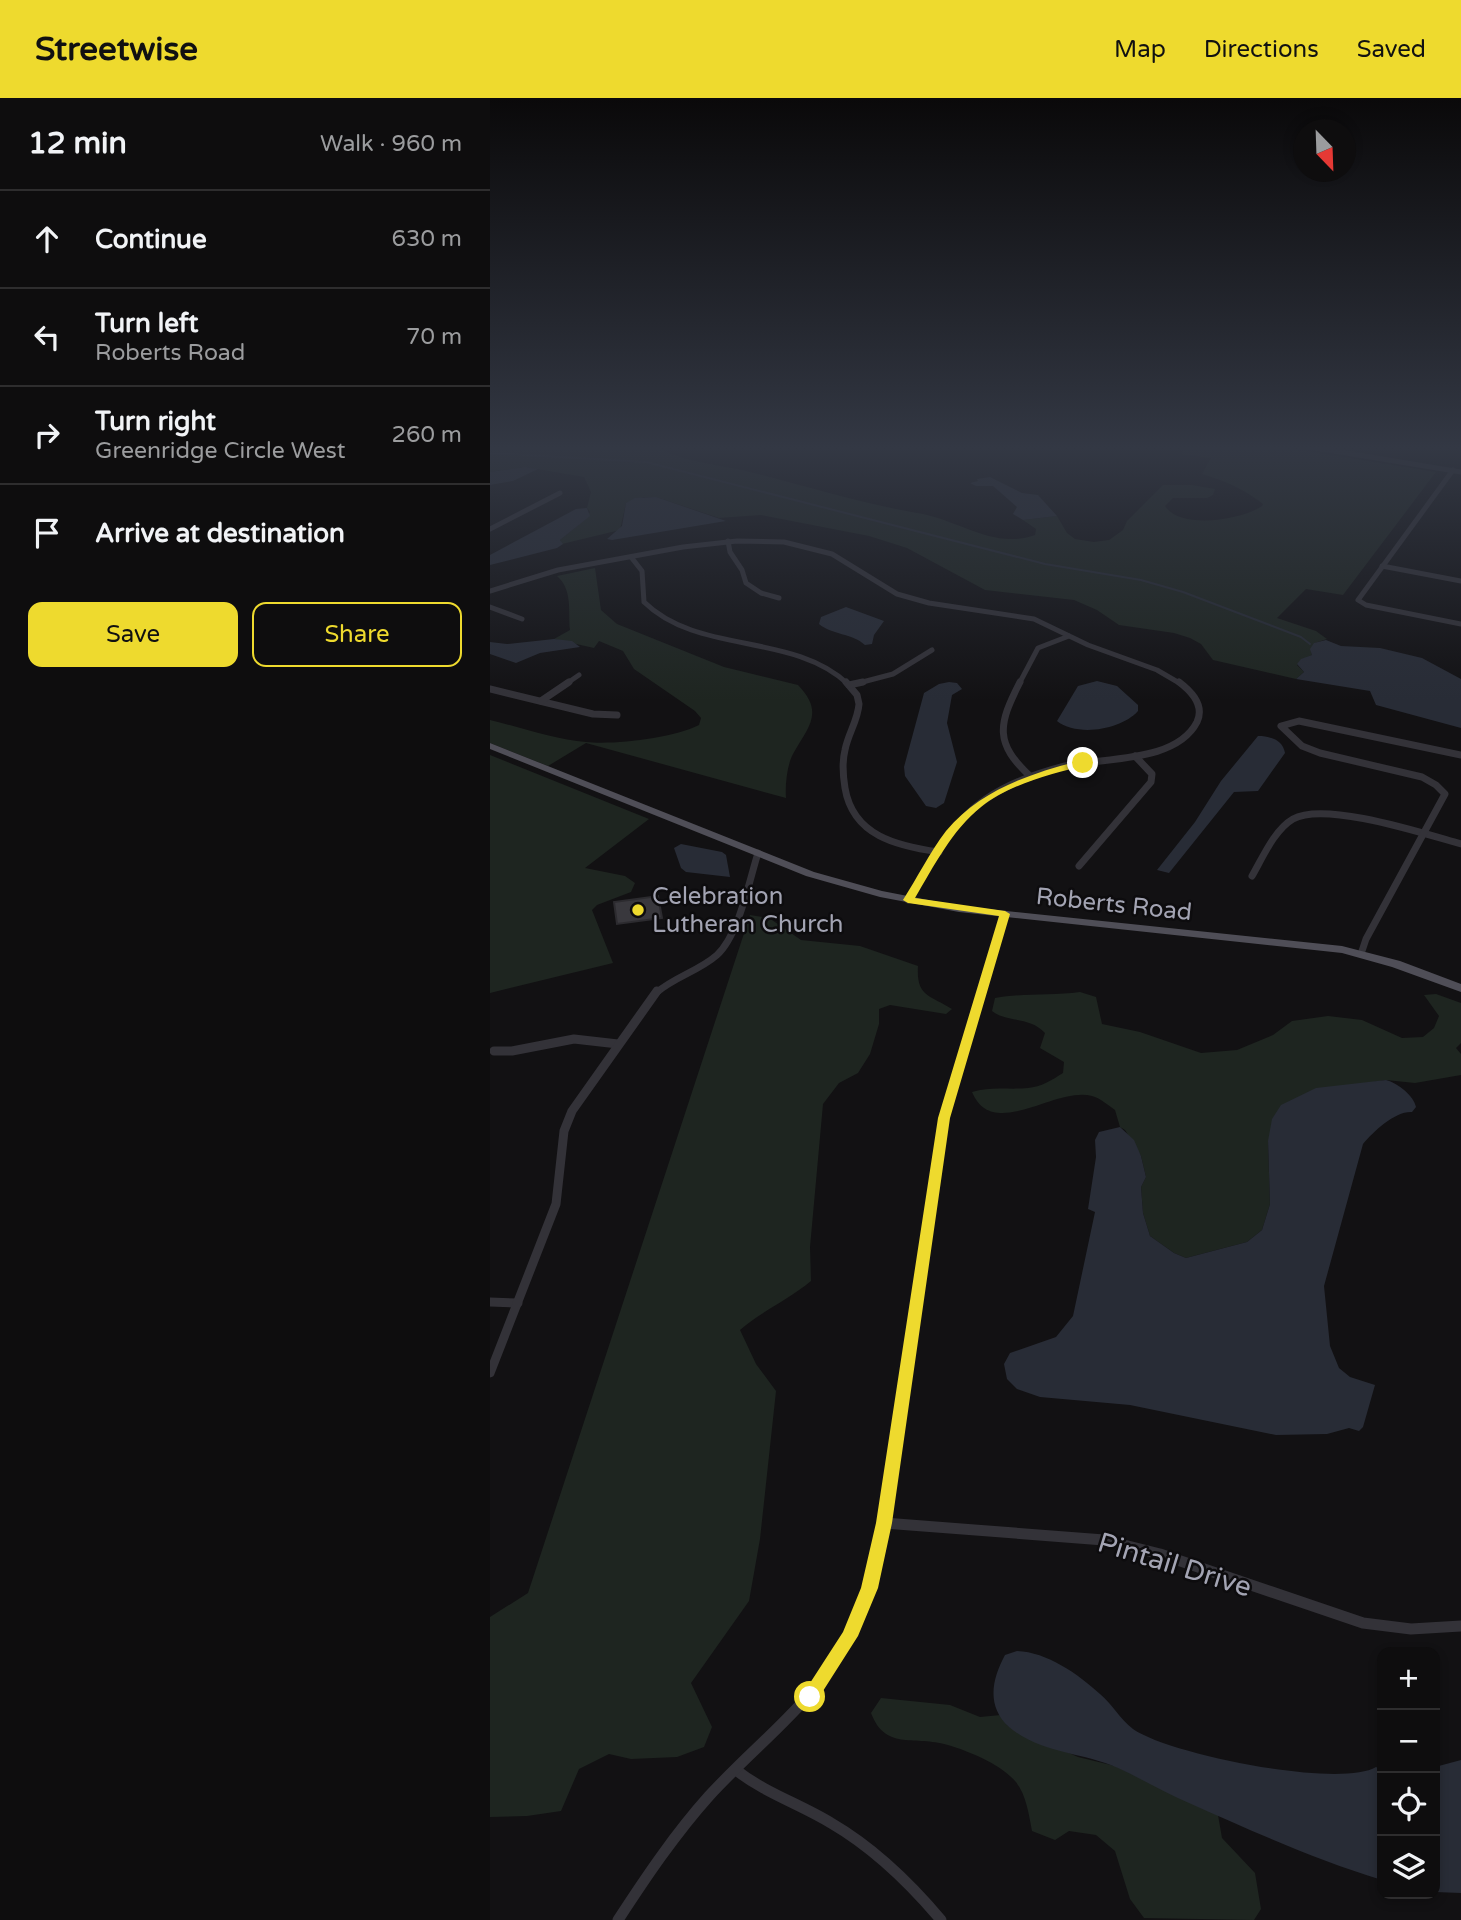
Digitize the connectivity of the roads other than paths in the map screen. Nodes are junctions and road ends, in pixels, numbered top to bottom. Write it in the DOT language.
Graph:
graph roads {
  1 [pos="1408,531"];
  2 [pos="728,541"];
  3 [pos="631,557"];
  4 [pos="1382,566"];
  5 [pos="1461,581"];
  6 [pos="490,591"];
  7 [pos="779,598"];
  8 [pos="490,607"];
  9 [pos="522,619"];
  10 [pos="1461,624"];
  11 [pos="1069,636"];
  12 [pos="932,650"];
  13 [pos="579,675"];
  14 [pos="849,685"];
  15 [pos="490,689"];
  16 [pos="541,701"];
  17 [pos="617,715"];
  18 [pos="490,746"];
  19 [pos="1461,755"];
  20 [pos="1135,756"];
  21 [pos="1031,777"];
  22 [pos="1425,834"];
  23 [pos="1461,844"];
  24 [pos="939,852"];
  25 [pos="758,853"];
  26 [pos="1079,866"];
  27 [pos="1252,876"];
  28 [pos="908,900"];
  29 [pos="1005,914"];
  30 [pos="1361,954"];
  31 [pos="1461,988"];
  32 [pos="618,1044"];
  33 [pos="494,1051"];
  34 [pos="490,1302"];
  35 [pos="518,1303"];
  36 [pos="490,1373"];
  37 [pos="884,1523"];
  38 [pos="1461,1626"];
  39 [pos="736,1770"];
  40 [pos="618,1920"];
  41 [pos="941,1920"];
  1 -- 4 [label="street"];
  2 -- 3 [label="street"];
  2 -- 7 [label="street"];
  2 -- 11 [label="street"];
  3 -- 6 [label="street"];
  3 -- 14 [label="street"];
  4 -- 5 [label="street"];
  4 -- 10 [label="street"];
  8 -- 9 [label="street"];
  11 -- 20 [label="street"];
  11 -- 21 [label="street"];
  12 -- 14 [label="street"];
  13 -- 16 [label="street"];
  14 -- 24 [label="street"];
  15 -- 16 [label="street"];
  16 -- 17 [label="street"];
  18 -- 25 [label="main road, Roberts Road"];
  19 -- 22 [label="street"];
  20 -- 21 [label="street"];
  20 -- 26 [label="street"];
  21 -- 24 [label="street"];
  22 -- 23 [label="street"];
  22 -- 27 [label="street"];
  22 -- 30 [label="street"];
  24 -- 28 [label="street"];
  25 -- 28 [label="main road, Roberts Road"];
  25 -- 32 [label="street"];
  28 -- 29 [label="main road, Roberts Road"];
  29 -- 30 [label="main road, Roberts Road"];
  29 -- 37 [label="street"];
  30 -- 31 [label="main road, Roberts Road"];
  32 -- 33 [label="street"];
  32 -- 35 [label="street"];
  34 -- 35 [label="street"];
  35 -- 36 [label="street"];
  37 -- 38 [label="street, Pintail Drive"];
  37 -- 39 [label="street"];
  39 -- 40 [label="street"];
  39 -- 41 [label="street"];
}
